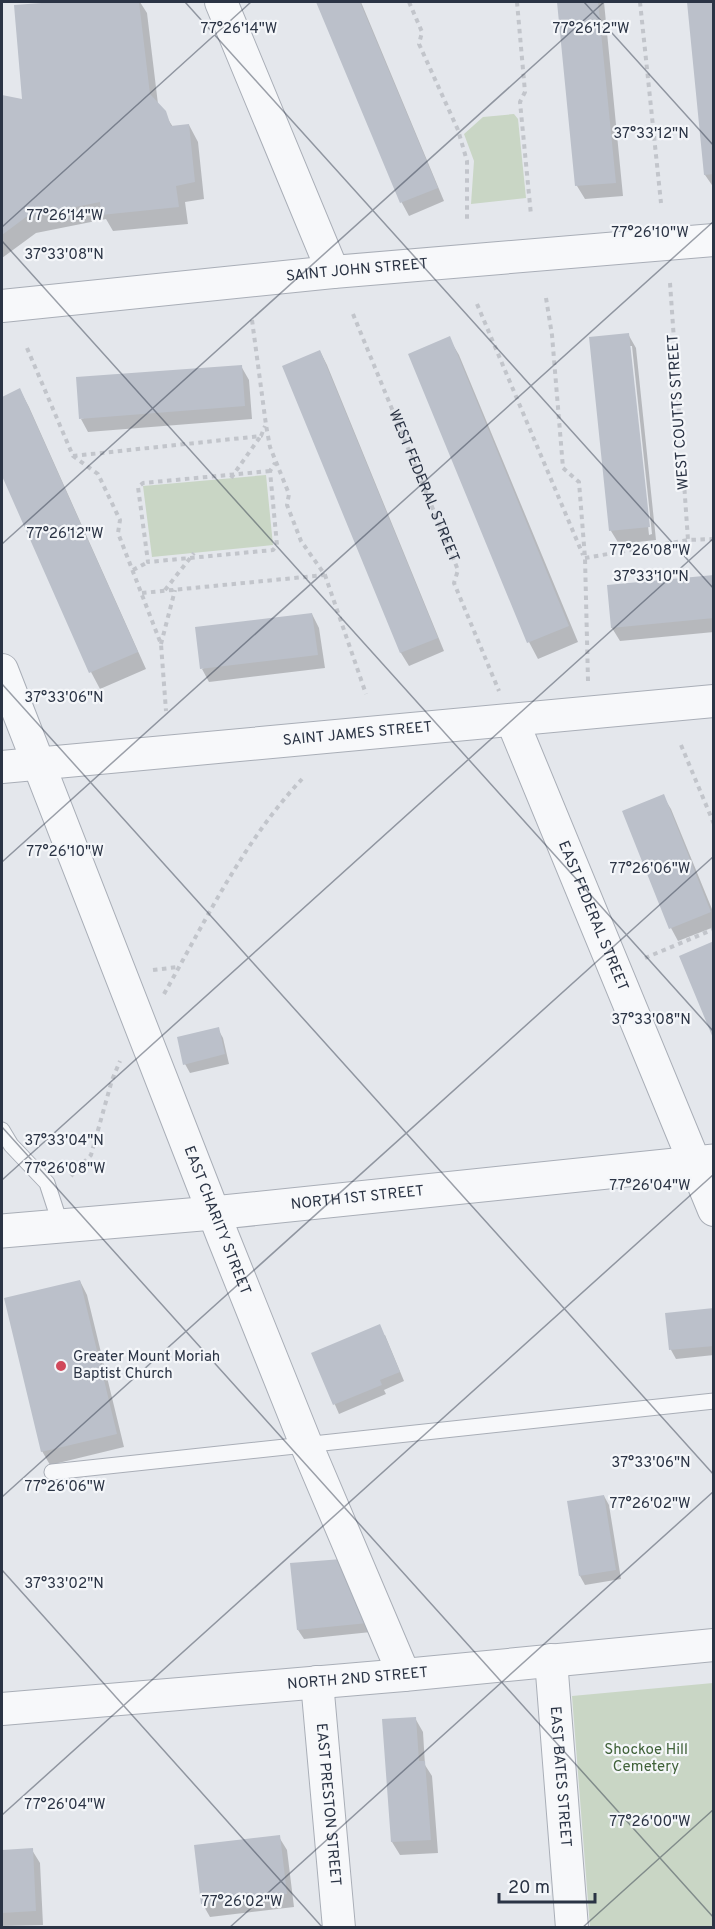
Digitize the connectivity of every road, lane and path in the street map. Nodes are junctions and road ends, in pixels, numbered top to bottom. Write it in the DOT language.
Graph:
graph roads {
  1 [pos="221,2"];
  2 [pos="409,2"];
  3 [pos="517,2"];
  4 [pos="640,2"];
  5 [pos="661,203"];
  6 [pos="531,215"];
  7 [pos="467,221"];
  8 [pos="714,240"];
  9 [pos="333,272"];
  10 [pos="670,283"];
  11 [pos="546,298"];
  12 [pos="477,304"];
  13 [pos="2,306"];
  14 [pos="352,314"];
  15 [pos="252,320"];
  16 [pos="27,348"];
  17 [pos="266,425"];
  18 [pos="261,436"];
  19 [pos="73,456"];
  20 [pos="276,463"];
  21 [pos="270,471"];
  22 [pos="232,476"];
  23 [pos="714,539"];
  24 [pos="688,540"];
  25 [pos="194,553"];
  26 [pos="190,558"];
  27 [pos="585,558"];
  28 [pos="148,562"];
  29 [pos="133,570"];
  30 [pos="325,575"];
  31 [pos="175,590"];
  32 [pos="165,591"];
  33 [pos="142,593"];
  34 [pos="160,644"];
  35 [pos="2,670"];
  36 [pos="499,692"];
  37 [pos="366,694"];
  38 [pos="714,702"];
  39 [pos="166,711"];
  40 [pos="590,712"];
  41 [pos="512,720"];
  42 [pos="681,745"];
  43 [pos="39,763"];
  44 [pos="2,767"];
  45 [pos="302,779"];
  46 [pos="714,824"];
  47 [pos="714,929"];
  48 [pos="642,960"];
  49 [pos="179,967"];
  50 [pos="149,971"];
  51 [pos="160,1002"];
  52 [pos="121,1058"];
  53 [pos="2,1130"];
  54 [pos="704,1162"];
  55 [pos="68,1180"];
  56 [pos="714,1210"];
  57 [pos="213,1213"];
  58 [pos="61,1226"];
  59 [pos="2,1231"];
  60 [pos="714,1401"];
  61 [pos="306,1444"];
  62 [pos="52,1472"];
  63 [pos="714,1646"];
  64 [pos="551,1660"];
  65 [pos="404,1675"];
  66 [pos="317,1682"];
  67 [pos="2,1709"];
  68 [pos="339,1928"];
  69 [pos="572,1928"];
  1 -- 9 [label="street"];
  2 -- 7 [label="path"];
  3 -- 6 [label="path"];
  4 -- 5 [label="path"];
  8 -- 9 [label="street, SAINT JOHN STREET"];
  9 -- 13 [label="street, SAINT JOHN STREET"];
  10 -- 24 [label="path, WEST COUTTS STREET"];
  11 -- 27 [label="path"];
  12 -- 27 [label="path"];
  14 -- 36 [label="path, WEST FEDERAL STREET"];
  15 -- 17 [label="path"];
  16 -- 19 [label="path"];
  17 -- 18 [label="path"];
  17 -- 20 [label="path"];
  18 -- 19 [label="path"];
  18 -- 22 [label="path"];
  19 -- 29 [label="path"];
  20 -- 21 [label="path"];
  20 -- 30 [label="path"];
  21 -- 22 [label="path"];
  21 -- 26 [label="path"];
  22 -- 28 [label="path"];
  23 -- 24 [label="path"];
  24 -- 27 [label="path"];
  25 -- 26 [label="path"];
  26 -- 28 [label="path"];
  26 -- 32 [label="path"];
  27 -- 40 [label="path"];
  28 -- 29 [label="path"];
  29 -- 33 [label="path"];
  30 -- 31 [label="path"];
  30 -- 37 [label="path"];
  31 -- 32 [label="path"];
  31 -- 34 [label="path"];
  32 -- 33 [label="path"];
  33 -- 34 [label="path"];
  34 -- 39 [label="path"];
  35 -- 43 [label="street, EAST CHARITY STREET"];
  38 -- 40 [label="street, SAINT JAMES STREET"];
  40 -- 41 [label="street, SAINT JAMES STREET"];
  41 -- 43 [label="street, SAINT JAMES STREET"];
  41 -- 54 [label="street, EAST FEDERAL STREET"];
  42 -- 46 [label="path"];
  43 -- 44 [label="street, SAINT JAMES STREET"];
  43 -- 57 [label="street, EAST CHARITY STREET"];
  45 -- 49 [label="path"];
  47 -- 48 [label="path"];
  49 -- 50 [label="path"];
  49 -- 51 [label="path"];
  52 -- 55 [label="path"];
  53 -- 58 [label="lane"];
  54 -- 56 [label="street, EAST FEDERAL STREET"];
  54 -- 57 [label="street, NORTH 1ST STREET"];
  57 -- 58 [label="street, NORTH 1ST STREET"];
  57 -- 61 [label="street, EAST CHARITY STREET"];
  58 -- 59 [label="street, NORTH 1ST STREET"];
  60 -- 61 [label="lane"];
  61 -- 62 [label="lane"];
  61 -- 65 [label="street, EAST CHARITY STREET"];
  63 -- 64 [label="street, NORTH 2ND STREET"];
  64 -- 65 [label="street, NORTH 2ND STREET"];
  64 -- 69 [label="street, EAST BATES STREET"];
  65 -- 66 [label="street, NORTH 2ND STREET"];
  66 -- 67 [label="street, NORTH 2ND STREET"];
  66 -- 68 [label="street, EAST PRESTON STREET"];
}
